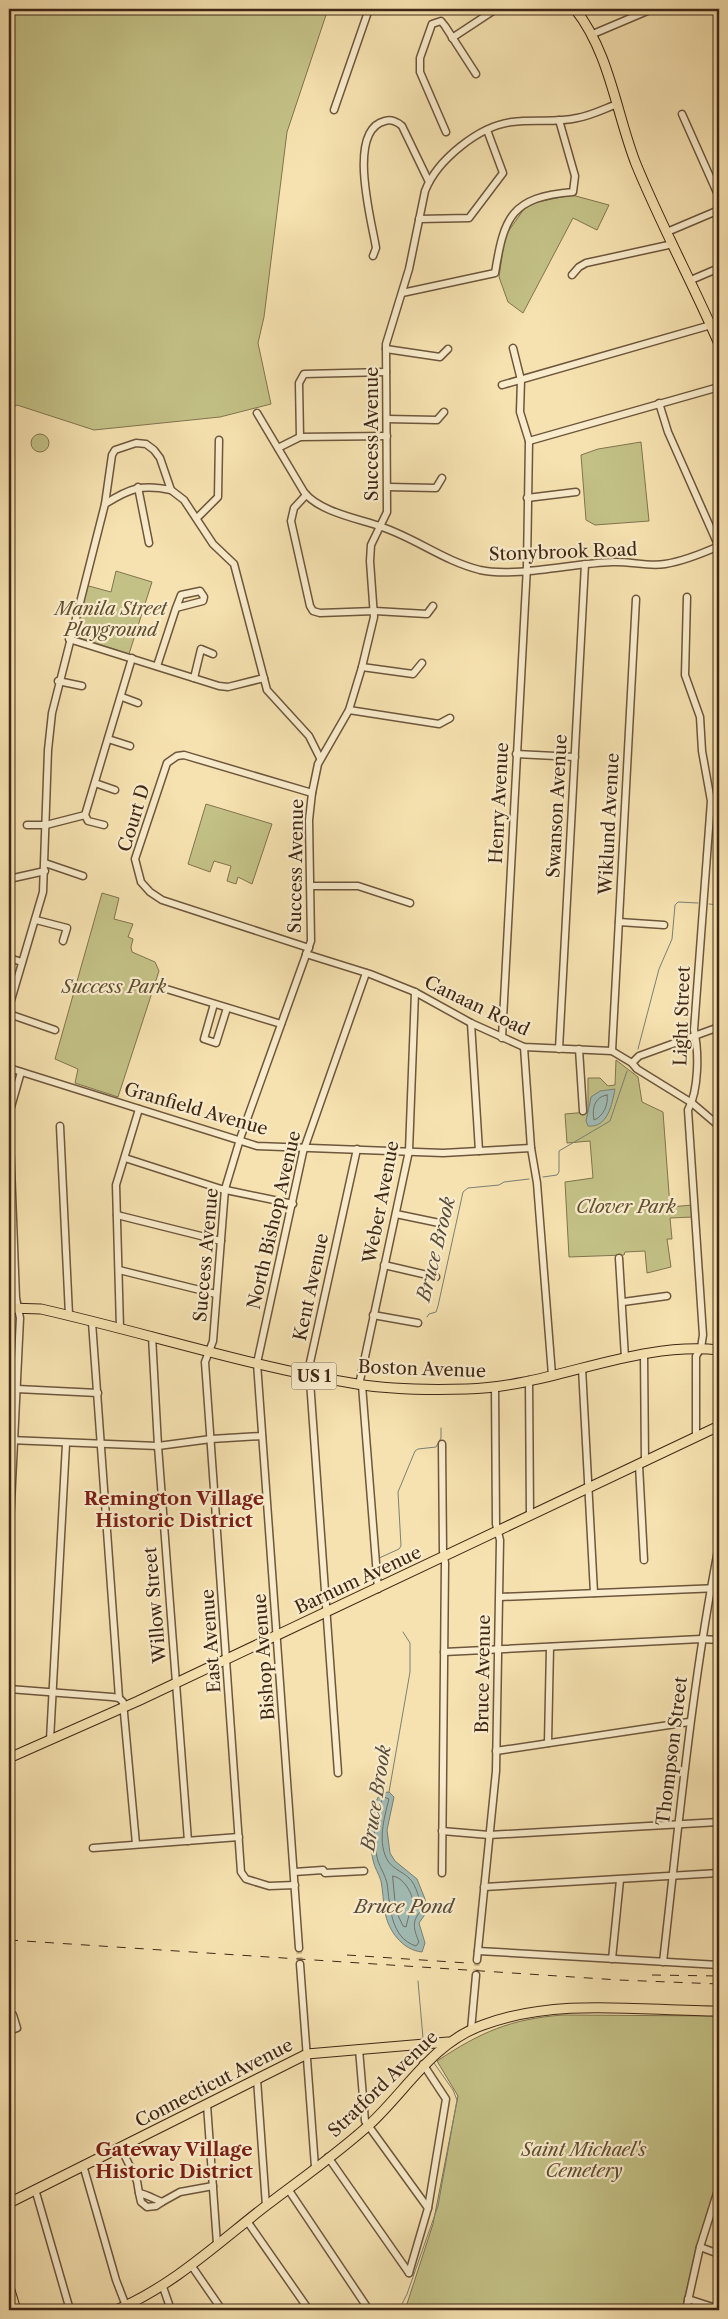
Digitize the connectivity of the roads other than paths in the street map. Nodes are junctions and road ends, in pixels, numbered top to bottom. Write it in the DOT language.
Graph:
graph roads {
  1 [pos="369,9"];
  2 [pos="496,9"];
  3 [pos="568,9"];
  4 [pos="575,9"];
  5 [pos="652,9"];
  6 [pos="640,11"];
  7 [pos="592,34"];
  8 [pos="452,38"];
  9 [pos="476,74"];
  10 [pos="617,104"];
  11 [pos="334,110"];
  12 [pos="682,114"];
  13 [pos="559,120"];
  14 [pos="487,130"];
  15 [pos="446,132"];
  16 [pos="429,182"];
  17 [pos="719,197"];
  18 [pos="719,210"];
  19 [pos="419,219"];
  20 [pos="667,232"];
  21 [pos="673,244"];
  22 [pos="373,256"];
  23 [pos="719,268"];
  24 [pos="572,275"];
  25 [pos="691,280"];
  26 [pos="402,293"];
  27 [pos="711,325"];
  28 [pos="719,344"];
  29 [pos="513,348"];
  30 [pos="386,349"];
  31 [pos="448,349"];
  32 [pos="386,372"];
  33 [pos="521,380"];
  34 [pos="502,385"];
  35 [pos="719,387"];
  36 [pos="659,403"];
  37 [pos="444,412"];
  38 [pos="257,413"];
  39 [pos="387,419"];
  40 [pos="387,436"];
  41 [pos="300,437"];
  42 [pos="219,440"];
  43 [pos="529,441"];
  44 [pos="278,448"];
  45 [pos="442,478"];
  46 [pos="138,487"];
  47 [pos="388,487"];
  48 [pos="171,490"];
  49 [pos="576,492"];
  50 [pos="306,495"];
  51 [pos="528,498"];
  52 [pos="105,504"];
  53 [pos="197,518"];
  54 [pos="379,526"];
  55 [pos="149,543"];
  56 [pos="719,546"];
  57 [pos="585,564"];
  58 [pos="527,570"];
  59 [pos="687,597"];
  60 [pos="636,599"];
  61 [pos="433,606"];
  62 [pos="176,608"];
  63 [pos="375,611"];
  64 [pos="69,639"];
  65 [pos="213,654"];
  66 [pos="132,658"];
  67 [pos="422,662"];
  68 [pos="158,666"];
  69 [pos="362,667"];
  70 [pos="194,678"];
  71 [pos="264,678"];
  72 [pos="58,681"];
  73 [pos="82,686"];
  74 [pos="122,697"];
  75 [pos="138,703"];
  76 [pos="349,710"];
  77 [pos="450,718"];
  78 [pos="108,739"];
  79 [pos="130,746"];
  80 [pos="516,754"];
  81 [pos="575,757"];
  82 [pos="320,758"];
  83 [pos="95,783"];
  84 [pos="115,790"];
  85 [pos="312,793"];
  86 [pos="85,815"];
  87 [pos="27,825"];
  88 [pos="46,825"];
  89 [pos="104,825"];
  90 [pos="45,863"];
  91 [pos="45,871"];
  92 [pos="83,876"];
  93 [pos="9,879"];
  94 [pos="311,886"];
  95 [pos="410,903"];
  96 [pos="36,920"];
  97 [pos="619,922"];
  98 [pos="664,925"];
  99 [pos="64,940"];
  100 [pos="307,951"];
  101 [pos="9,958"];
  102 [pos="22,962"];
  103 [pos="366,973"];
  104 [pos="160,987"];
  105 [pos="414,992"];
  106 [pos="214,1004"];
  107 [pos="9,1007"];
  108 [pos="227,1008"];
  109 [pos="9,1014"];
  110 [pos="472,1023"];
  111 [pos="281,1024"];
  112 [pos="719,1028"];
  113 [pos="56,1030"];
  114 [pos="695,1036"];
  115 [pos="502,1038"];
  116 [pos="524,1047"];
  117 [pos="559,1049"];
  118 [pos="579,1049"];
  119 [pos="612,1051"];
  120 [pos="632,1063"];
  121 [pos="9,1068"];
  122 [pos="21,1072"];
  123 [pos="692,1103"];
  124 [pos="139,1109"];
  125 [pos="583,1111"];
  126 [pos="60,1126"];
  127 [pos="719,1126"];
  128 [pos="239,1141"];
  129 [pos="304,1148"];
  130 [pos="531,1148"];
  131 [pos="357,1149"];
  132 [pos="409,1151"];
  133 [pos="10,1152"];
  134 [pos="479,1152"];
  135 [pos="125,1158"];
  136 [pos="225,1189"];
  137 [pos="293,1204"];
  138 [pos="396,1214"];
  139 [pos="117,1215"];
  140 [pos="444,1224"];
  141 [pos="221,1241"];
  142 [pos="619,1258"];
  143 [pos="384,1265"];
  144 [pos="119,1270"];
  145 [pos="436,1277"];
  146 [pos="216,1294"];
  147 [pos="667,1296"];
  148 [pos="623,1302"];
  149 [pos="14,1308"];
  150 [pos="69,1315"];
  151 [pos="373,1315"];
  152 [pos="92,1322"];
  153 [pos="418,1323"];
  154 [pos="120,1328"];
  155 [pos="152,1336"];
  156 [pos="701,1348"];
  157 [pos="209,1350"];
  158 [pos="719,1350"];
  159 [pos="644,1355"];
  160 [pos="626,1358"];
  161 [pos="257,1363"];
  162 [pos="582,1368"];
  163 [pos="310,1375"];
  164 [pos="552,1375"];
  165 [pos="528,1380"];
  166 [pos="360,1385"];
  167 [pos="495,1387"];
  168 [pos="17,1389"];
  169 [pos="98,1393"];
  170 [pos="719,1426"];
  171 [pos="262,1436"];
  172 [pos="696,1437"];
  173 [pos="211,1439"];
  174 [pos="12,1440"];
  175 [pos="66,1444"];
  176 [pos="442,1444"];
  177 [pos="102,1445"];
  178 [pos="158,1446"];
  179 [pos="642,1463"];
  180 [pos="589,1487"];
  181 [pos="530,1516"];
  182 [pos="498,1532"];
  183 [pos="719,1545"];
  184 [pos="9,1546"];
  185 [pos="444,1557"];
  186 [pos="644,1560"];
  187 [pos="711,1588"];
  188 [pos="719,1588"];
  189 [pos="378,1589"];
  190 [pos="594,1593"];
  191 [pos="500,1597"];
  192 [pos="328,1612"];
  193 [pos="277,1636"];
  194 [pos="701,1639"];
  195 [pos="719,1640"];
  196 [pos="550,1647"];
  197 [pos="498,1650"];
  198 [pos="444,1652"];
  199 [pos="227,1658"];
  200 [pos="176,1682"];
  201 [pos="9,1689"];
  202 [pos="53,1692"];
  203 [pos="120,1698"];
  204 [pos="125,1707"];
  205 [pos="689,1722"];
  206 [pos="50,1740"];
  207 [pos="548,1743"];
  208 [pos="496,1751"];
  209 [pos="9,1758"];
  210 [pos="338,1773"];
  211 [pos="719,1822"];
  212 [pos="678,1824"];
  213 [pos="442,1831"];
  214 [pos="489,1835"];
  215 [pos="239,1837"];
  216 [pos="188,1841"];
  217 [pos="136,1844"];
  218 [pos="93,1848"];
  219 [pos="364,1871"];
  220 [pos="294,1872"];
  221 [pos="442,1873"];
  222 [pos="719,1874"];
  223 [pos="673,1877"];
  224 [pos="620,1880"];
  225 [pos="295,1885"];
  226 [pos="484,1887"];
  227 [pos="299,1948"];
  228 [pos="478,1951"];
  229 [pos="612,1959"];
  230 [pos="477,1960"];
  231 [pos="663,1962"];
  232 [pos="300,1964"];
  233 [pos="719,1965"];
  234 [pos="476,1975"];
  235 [pos="719,2011"];
  236 [pos="13,2015"];
  237 [pos="471,2030"];
  238 [pos="9,2031"];
  239 [pos="448,2042"];
  240 [pos="430,2043"];
  241 [pos="359,2049"];
  242 [pos="307,2054"];
  243 [pos="436,2054"];
  244 [pos="423,2064"];
  245 [pos="257,2079"];
  246 [pos="207,2105"];
  247 [pos="368,2126"];
  248 [pos="121,2148"];
  249 [pos="328,2158"];
  250 [pos="83,2165"];
  251 [pos="315,2167"];
  252 [pos="213,2186"];
  253 [pos="719,2187"];
  254 [pos="288,2189"];
  255 [pos="35,2190"];
  256 [pos="139,2193"];
  257 [pos="717,2201"];
  258 [pos="162,2202"];
  259 [pos="9,2203"];
  260 [pos="266,2206"];
  261 [pos="428,2208"];
  262 [pos="247,2221"];
  263 [pos="217,2244"];
  264 [pos="700,2247"];
  265 [pos="719,2254"];
  266 [pos="191,2264"];
  267 [pos="163,2286"];
  268 [pos="9,2287"];
  269 [pos="688,2299"];
  270 [pos="126,2306"];
  271 [pos="719,2309"];
  272 [pos="16,2310"];
  273 [pos="70,2310"];
  274 [pos="116,2310"];
  275 [pos="171,2310"];
  276 [pos="222,2310"];
  277 [pos="309,2310"];
  278 [pos="369,2310"];
  279 [pos="686,2310"];
  1 -- 11 [label="street"];
  2 -- 8 [label="street"];
  3 -- 7 [label="main road"];
  4 -- 7 [label="main road"];
  5 -- 6 [label="street"];
  6 -- 7 [label="street"];
  7 -- 10 [label="main road"];
  8 -- 9 [label="street"];
  8 -- 15 [label="street"];
  10 -- 13 [label="street, Success Avenue"];
  10 -- 20 [label="main road"];
  12 -- 17 [label="street"];
  13 -- 14 [label="street, Success Avenue"];
  13 -- 26 [label="street"];
  14 -- 16 [label="street, Success Avenue"];
  14 -- 19 [label="street"];
  16 -- 19 [label="street, Success Avenue"];
  16 -- 22 [label="street"];
  18 -- 20 [label="street"];
  19 -- 26 [label="street, Success Avenue"];
  20 -- 21 [label="main road"];
  21 -- 24 [label="street"];
  21 -- 25 [label="main road"];
  23 -- 25 [label="street"];
  25 -- 27 [label="main road"];
  26 -- 30 [label="street, Success Avenue"];
  27 -- 28 [label="main road"];
  27 -- 33 [label="street"];
  29 -- 33 [label="street, Henry Avenue"];
  30 -- 31 [label="street"];
  30 -- 32 [label="street, Success Avenue"];
  32 -- 39 [label="street, Success Avenue"];
  32 -- 41 [label="street"];
  33 -- 34 [label="street"];
  33 -- 43 [label="street, Henry Avenue"];
  35 -- 36 [label="street"];
  36 -- 43 [label="street"];
  36 -- 56 [label="street"];
  37 -- 39 [label="street"];
  38 -- 44 [label="street"];
  39 -- 40 [label="street, Success Avenue"];
  40 -- 41 [label="street"];
  40 -- 47 [label="street, Success Avenue"];
  41 -- 44 [label="street"];
  42 -- 53 [label="street"];
  43 -- 51 [label="street, Henry Avenue"];
  44 -- 50 [label="street"];
  45 -- 47 [label="street"];
  46 -- 48 [label="street"];
  46 -- 52 [label="street"];
  46 -- 55 [label="street"];
  47 -- 54 [label="street, Success Avenue"];
  48 -- 52 [label="street"];
  48 -- 53 [label="street"];
  49 -- 51 [label="street"];
  50 -- 54 [label="street, Stonybrook Road"];
  50 -- 63 [label="street"];
  51 -- 58 [label="street, Henry Avenue"];
  52 -- 64 [label="street"];
  53 -- 71 [label="street"];
  54 -- 58 [label="street, Stonybrook Road"];
  54 -- 63 [label="street, Success Avenue"];
  56 -- 57 [label="street, Stonybrook Road"];
  57 -- 58 [label="street, Stonybrook Road"];
  57 -- 81 [label="street, Swanson Avenue"];
  58 -- 80 [label="street, Henry Avenue"];
  59 -- 114 [label="street, Light Street"];
  60 -- 97 [label="street, Wiklund Avenue"];
  61 -- 63 [label="street"];
  62 -- 68 [label="street"];
  63 -- 69 [label="street, Success Avenue"];
  64 -- 66 [label="street"];
  64 -- 72 [label="street"];
  65 -- 70 [label="street"];
  66 -- 68 [label="street"];
  66 -- 74 [label="street"];
  67 -- 69 [label="street"];
  68 -- 70 [label="street"];
  69 -- 76 [label="street, Success Avenue"];
  70 -- 71 [label="street"];
  71 -- 82 [label="street"];
  72 -- 73 [label="street"];
  72 -- 88 [label="street"];
  74 -- 75 [label="street"];
  74 -- 78 [label="street"];
  76 -- 77 [label="street"];
  76 -- 82 [label="street, Success Avenue"];
  78 -- 79 [label="street"];
  78 -- 83 [label="street"];
  80 -- 81 [label="street"];
  80 -- 115 [label="street, Henry Avenue"];
  81 -- 117 [label="street, Swanson Avenue"];
  82 -- 85 [label="street, Success Avenue"];
  83 -- 84 [label="street"];
  83 -- 86 [label="street"];
  85 -- 94 [label="street, Success Avenue"];
  85 -- 100 [label="street, Court D"];
  86 -- 88 [label="street"];
  86 -- 89 [label="street"];
  87 -- 88 [label="street"];
  88 -- 90 [label="street"];
  90 -- 91 [label="street"];
  90 -- 92 [label="street"];
  91 -- 93 [label="street"];
  91 -- 96 [label="street"];
  94 -- 95 [label="street"];
  94 -- 100 [label="street, Success Avenue"];
  96 -- 99 [label="street"];
  96 -- 102 [label="street"];
  97 -- 98 [label="street"];
  97 -- 119 [label="street, Wiklund Avenue"];
  100 -- 103 [label="street, Canaan Road"];
  100 -- 111 [label="street, Success Avenue"];
  101 -- 102 [label="street"];
  102 -- 107 [label="street"];
  103 -- 105 [label="street, Canaan Road"];
  103 -- 129 [label="street, North Bishop Avenue"];
  104 -- 106 [label="street"];
  105 -- 110 [label="street, Canaan Road"];
  105 -- 132 [label="street, Weber Avenue"];
  106 -- 108 [label="street"];
  106 -- 108 [label="street"];
  108 -- 111 [label="street"];
  109 -- 113 [label="street"];
  110 -- 115 [label="street, Canaan Road"];
  110 -- 134 [label="street"];
  111 -- 128 [label="street, Success Avenue"];
  112 -- 114 [label="street"];
  114 -- 120 [label="street"];
  114 -- 123 [label="street, Light Street"];
  115 -- 116 [label="street, Canaan Road"];
  116 -- 117 [label="street, Canaan Road"];
  116 -- 130 [label="street"];
  117 -- 118 [label="street, Canaan Road"];
  118 -- 119 [label="street, Canaan Road"];
  118 -- 125 [label="street"];
  119 -- 120 [label="street, Canaan Road"];
  120 -- 123 [label="street, Canaan Road"];
  121 -- 122 [label="street, Granfield Avenue"];
  122 -- 124 [label="street, Granfield Avenue"];
  122 -- 133 [label="street"];
  123 -- 127 [label="street, Canaan Road"];
  123 -- 156 [label="street, Light Street"];
  124 -- 128 [label="street, Granfield Avenue"];
  124 -- 135 [label="street"];
  126 -- 150 [label="street"];
  128 -- 129 [label="street, Granfield Avenue"];
  128 -- 136 [label="street, Success Avenue"];
  129 -- 131 [label="street, Granfield Avenue"];
  129 -- 137 [label="street, North Bishop Avenue"];
  130 -- 134 [label="street, Granfield Avenue"];
  130 -- 164 [label="street"];
  131 -- 132 [label="street, Granfield Avenue"];
  131 -- 163 [label="street, Kent Avenue"];
  132 -- 134 [label="street, Granfield Avenue"];
  132 -- 138 [label="street, Weber Avenue"];
  133 -- 149 [label="street"];
  135 -- 136 [label="street"];
  135 -- 139 [label="street"];
  136 -- 137 [label="street"];
  136 -- 141 [label="street, Success Avenue"];
  137 -- 161 [label="street, North Bishop Avenue"];
  138 -- 140 [label="street"];
  138 -- 143 [label="street, Weber Avenue"];
  139 -- 141 [label="street"];
  139 -- 144 [label="street"];
  141 -- 146 [label="street, Success Avenue"];
  142 -- 148 [label="street"];
  143 -- 145 [label="street"];
  143 -- 151 [label="street, Weber Avenue"];
  144 -- 146 [label="street"];
  144 -- 154 [label="street"];
  146 -- 157 [label="street, Success Avenue"];
  147 -- 148 [label="street"];
  148 -- 160 [label="street"];
  149 -- 150 [label="main road, Boston Avenue / US 1"];
  149 -- 168 [label="street"];
  150 -- 152 [label="main road, Boston Avenue / US 1"];
  151 -- 153 [label="street"];
  151 -- 166 [label="street, Weber Avenue"];
  152 -- 154 [label="main road, Boston Avenue / US 1"];
  152 -- 169 [label="street"];
  154 -- 155 [label="main road, Boston Avenue / US 1"];
  155 -- 157 [label="main road, Boston Avenue / US 1"];
  155 -- 178 [label="street, Willow Street"];
  156 -- 158 [label="main road, Boston Avenue / US 1"];
  156 -- 159 [label="main road, Boston Avenue / US 1"];
  156 -- 172 [label="street, Light Street"];
  157 -- 161 [label="main road, Boston Avenue / US 1"];
  157 -- 173 [label="street, East Avenue"];
  159 -- 160 [label="main road, Boston Avenue / US 1"];
  159 -- 179 [label="street"];
  160 -- 162 [label="main road, Boston Avenue / US 1"];
  161 -- 163 [label="main road, Boston Avenue / US 1"];
  161 -- 171 [label="street, Bishop Avenue"];
  162 -- 164 [label="main road, Boston Avenue / US 1"];
  162 -- 180 [label="street"];
  163 -- 166 [label="main road, Boston Avenue / US 1"];
  163 -- 192 [label="street, Kent Avenue"];
  164 -- 165 [label="main road, Boston Avenue / US 1"];
  165 -- 167 [label="main road, Boston Avenue / US 1"];
  165 -- 181 [label="street"];
  166 -- 167 [label="main road, Boston Avenue / US 1"];
  166 -- 189 [label="street, Weber Avenue"];
  167 -- 182 [label="street, Bruce Avenue"];
  168 -- 169 [label="street"];
  168 -- 174 [label="street"];
  169 -- 177 [label="street"];
  170 -- 172 [label="main road, Barnum Avenue"];
  171 -- 173 [label="street"];
  171 -- 193 [label="street, Bishop Avenue"];
  172 -- 179 [label="main road, Barnum Avenue"];
  173 -- 178 [label="street"];
  173 -- 199 [label="street, East Avenue"];
  174 -- 175 [label="street"];
  174 -- 184 [label="street"];
  175 -- 177 [label="street"];
  175 -- 202 [label="street"];
  176 -- 185 [label="street"];
  177 -- 178 [label="street"];
  177 -- 203 [label="street"];
  178 -- 200 [label="street, Willow Street"];
  179 -- 180 [label="main road, Barnum Avenue"];
  179 -- 186 [label="street"];
  180 -- 181 [label="main road, Barnum Avenue"];
  180 -- 190 [label="street"];
  181 -- 182 [label="main road, Barnum Avenue"];
  182 -- 185 [label="main road, Barnum Avenue"];
  182 -- 191 [label="street, Bruce Avenue"];
  183 -- 187 [label="street, Thompson Street"];
  185 -- 189 [label="main road, Barnum Avenue"];
  185 -- 198 [label="street"];
  187 -- 188 [label="street"];
  187 -- 190 [label="street"];
  187 -- 194 [label="street, Thompson Street"];
  189 -- 192 [label="main road, Barnum Avenue"];
  190 -- 191 [label="street"];
  191 -- 197 [label="street, Bruce Avenue"];
  192 -- 193 [label="main road, Barnum Avenue"];
  192 -- 210 [label="street, Kent Avenue"];
  193 -- 199 [label="main road, Barnum Avenue"];
  193 -- 220 [label="street, Bishop Avenue"];
  194 -- 195 [label="street"];
  194 -- 196 [label="street"];
  194 -- 205 [label="street, Thompson Street"];
  196 -- 197 [label="street"];
  196 -- 207 [label="street"];
  197 -- 198 [label="street"];
  197 -- 208 [label="street, Bruce Avenue"];
  198 -- 213 [label="street"];
  199 -- 200 [label="main road, Barnum Avenue"];
  199 -- 215 [label="street, East Avenue"];
  200 -- 204 [label="main road, Barnum Avenue"];
  200 -- 216 [label="street, Willow Street"];
  201 -- 202 [label="street"];
  202 -- 203 [label="street"];
  202 -- 206 [label="street"];
  203 -- 204 [label="street"];
  204 -- 206 [label="main road, Barnum Avenue"];
  204 -- 217 [label="street"];
  205 -- 207 [label="street"];
  205 -- 212 [label="street, Thompson Street"];
  206 -- 209 [label="main road, Barnum Avenue"];
  207 -- 208 [label="street"];
  208 -- 214 [label="street, Bruce Avenue"];
  211 -- 212 [label="street"];
  212 -- 214 [label="street"];
  212 -- 223 [label="street, Thompson Street"];
  213 -- 214 [label="street"];
  213 -- 221 [label="street"];
  214 -- 226 [label="street, Bruce Avenue"];
  215 -- 216 [label="street"];
  215 -- 225 [label="street, East Avenue"];
  216 -- 217 [label="street"];
  217 -- 218 [label="street"];
  219 -- 220 [label="street"];
  220 -- 225 [label="street, Bishop Avenue"];
  222 -- 223 [label="street"];
  223 -- 224 [label="street"];
  223 -- 231 [label="street, Thompson Street"];
  224 -- 226 [label="street"];
  224 -- 229 [label="street"];
  225 -- 227 [label="street, Bishop Avenue"];
  226 -- 228 [label="street, Bruce Avenue"];
  228 -- 229 [label="street"];
  228 -- 230 [label="street, Bruce Avenue"];
  229 -- 231 [label="street"];
  231 -- 233 [label="street"];
  232 -- 242 [label="street"];
  234 -- 237 [label="street"];
  235 -- 237 [label="main road, Stratford Avenue"];
  236 -- 238 [label="street"];
  237 -- 239 [label="main road, Stratford Avenue"];
  239 -- 240 [label="main road, Connecticut Avenue"];
  239 -- 243 [label="main road, Stratford Avenue"];
  240 -- 241 [label="main road, Connecticut Avenue"];
  240 -- 243 [label="main road"];
  241 -- 242 [label="main road, Connecticut Avenue"];
  241 -- 247 [label="street"];
  242 -- 245 [label="main road, Connecticut Avenue"];
  242 -- 251 [label="street"];
  243 -- 244 [label="main road, Stratford Avenue"];
  244 -- 247 [label="main road, Stratford Avenue"];
  244 -- 261 [label="street"];
  245 -- 246 [label="main road, Connecticut Avenue"];
  245 -- 260 [label="street"];
  246 -- 248 [label="main road, Connecticut Avenue"];
  246 -- 252 [label="street"];
  247 -- 249 [label="main road, Stratford Avenue"];
  247 -- 261 [label="street"];
  248 -- 250 [label="main road, Connecticut Avenue"];
  248 -- 256 [label="street"];
  249 -- 251 [label="main road, Stratford Avenue"];
  249 -- 261 [label="street"];
  250 -- 255 [label="main road, Connecticut Avenue"];
  250 -- 270 [label="street"];
  251 -- 254 [label="main road, Stratford Avenue"];
  252 -- 258 [label="street"];
  252 -- 263 [label="street"];
  253 -- 257 [label="street"];
  254 -- 260 [label="main road, Stratford Avenue"];
  254 -- 278 [label="street"];
  255 -- 259 [label="main road, Connecticut Avenue"];
  255 -- 273 [label="street"];
  256 -- 258 [label="street"];
  256 -- 258 [label="street"];
  257 -- 264 [label="street"];
  260 -- 262 [label="main road, Stratford Avenue"];
  262 -- 263 [label="main road, Stratford Avenue"];
  262 -- 277 [label="street"];
  263 -- 266 [label="main road, Stratford Avenue"];
  264 -- 265 [label="street"];
  264 -- 269 [label="street"];
  266 -- 267 [label="main road, Stratford Avenue"];
  266 -- 276 [label="street"];
  267 -- 270 [label="main road, Stratford Avenue"];
  267 -- 275 [label="street"];
  268 -- 272 [label="main road"];
  269 -- 271 [label="street"];
  269 -- 279 [label="street"];
  270 -- 274 [label="main road, Stratford Avenue"];
}
